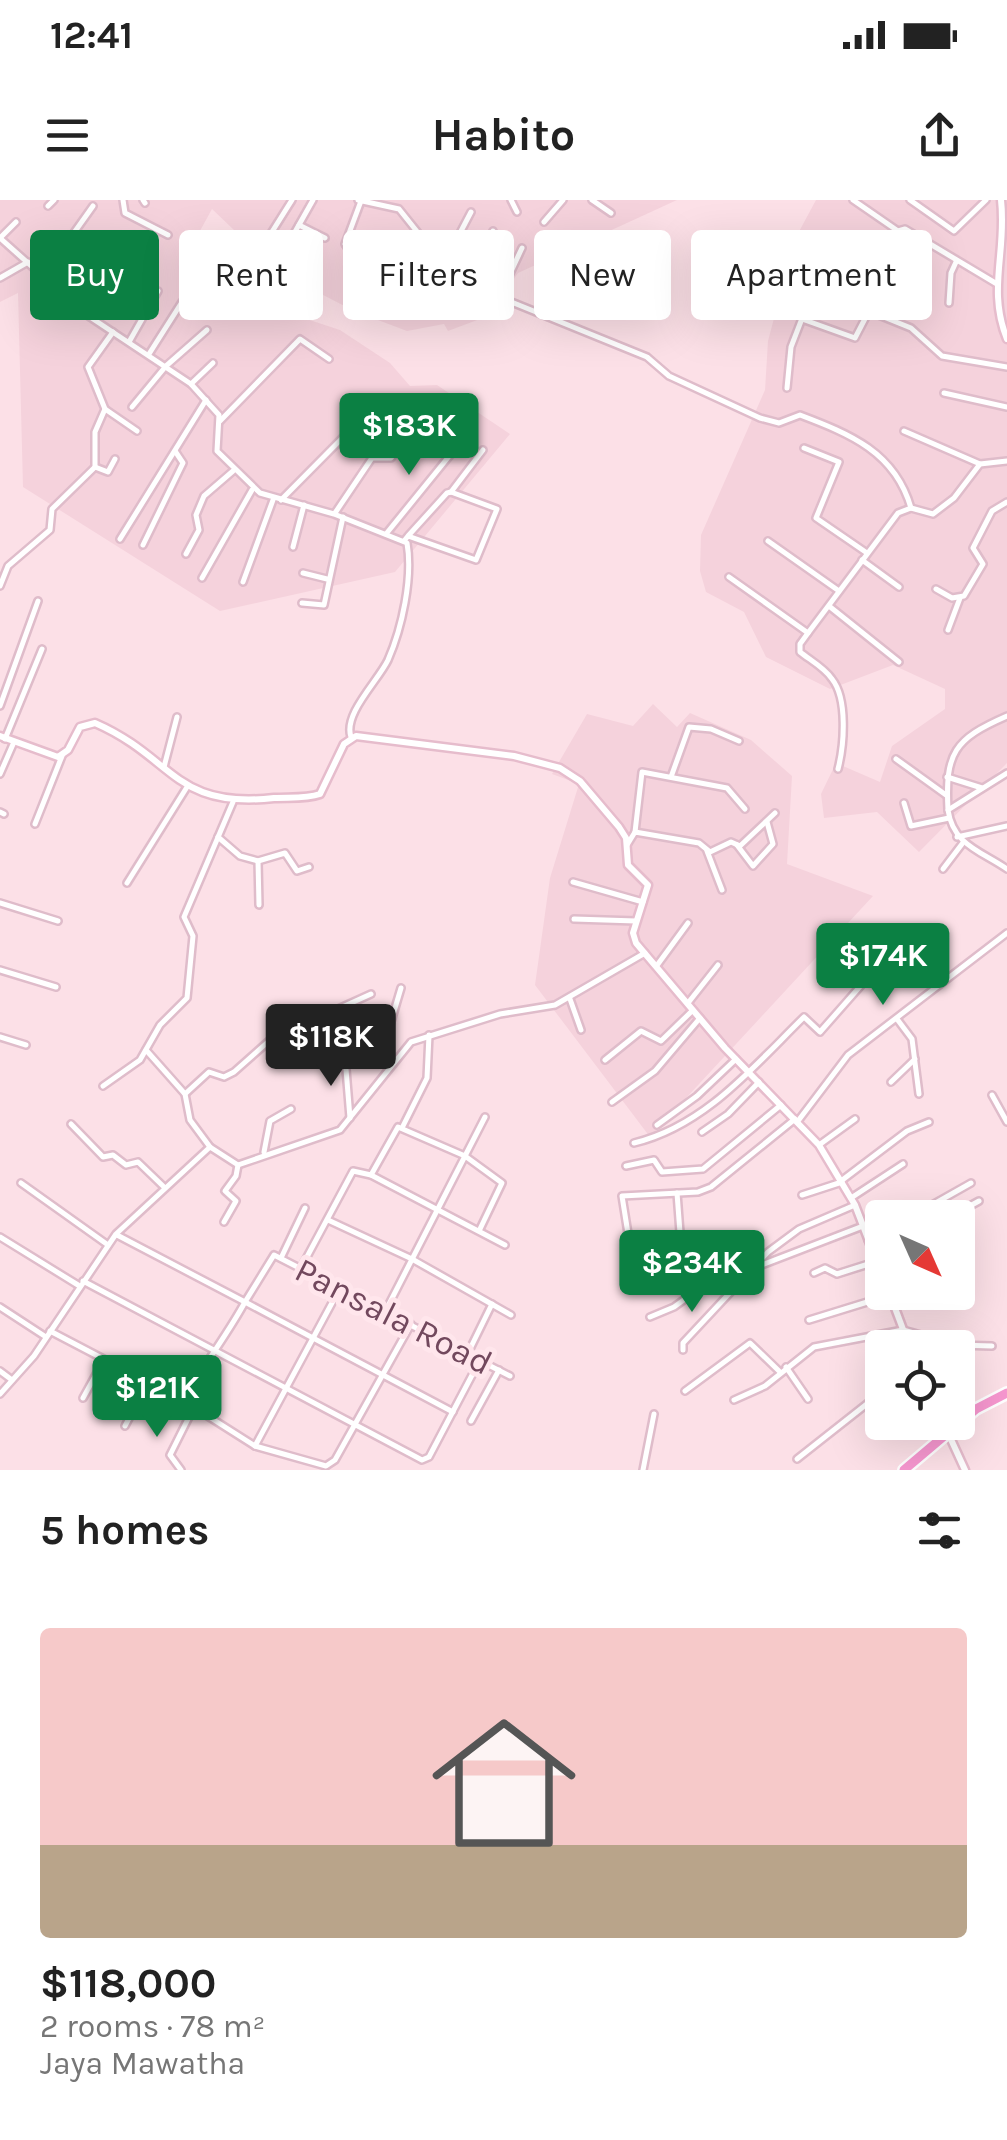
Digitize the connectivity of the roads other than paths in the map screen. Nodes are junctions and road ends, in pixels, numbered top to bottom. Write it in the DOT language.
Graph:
graph roads {
  1 [pos="54,200"];
  2 [pos="122,200"];
  3 [pos="292,200"];
  4 [pos="313,200"];
  5 [pos="360,200"];
  6 [pos="511,200"];
  7 [pos="563,200"];
  8 [pos="592,200"];
  9 [pos="854,200"];
  10 [pos="910,200"];
  11 [pos="986,200"];
  12 [pos="1001,200"];
  13 [pos="382,202"];
  14 [pos="48,206"];
  15 [pos="93,206"];
  16 [pos="472,212"];
  17 [pos="517,212"];
  18 [pos="610,213"];
  19 [pos="16,222"];
  20 [pos="544,222"];
  21 [pos="299,225"];
  22 [pos="76,230"];
  23 [pos="273,230"];
  24 [pos="296,230"];
  25 [pos="350,230"];
  26 [pos="416,230"];
  27 [pos="462,230"];
  28 [pos="897,230"];
  29 [pos="168,235"];
  30 [pos="0,238"];
  31 [pos="325,238"];
  32 [pos="932,245"];
  33 [pos="522,248"];
  34 [pos="28,262"];
  35 [pos="956,262"];
  36 [pos="514,266"];
  37 [pos="1003,274"];
  38 [pos="0,278"];
  39 [pos="996,284"];
  40 [pos="514,303"];
  41 [pos="949,303"];
  42 [pos="179,307"];
  43 [pos="95,320"];
  44 [pos="142,320"];
  45 [pos="802,320"];
  46 [pos="805,320"];
  47 [pos="864,320"];
  48 [pos="891,320"];
  49 [pos="1004,324"];
  50 [pos="207,330"];
  51 [pos="113,332"];
  52 [pos="1007,339"];
  53 [pos="130,342"];
  54 [pos="149,355"];
  55 [pos="329,358"];
  56 [pos="213,363"];
  57 [pos="166,366"];
  58 [pos="1007,367"];
  59 [pos="191,384"];
  60 [pos="786,388"];
  61 [pos="944,393"];
  62 [pos="206,400"];
  63 [pos="375,405"];
  64 [pos="132,407"];
  65 [pos="428,407"];
  66 [pos="1007,407"];
  67 [pos="106,409"];
  68 [pos="402,411"];
  69 [pos="220,420"];
  70 [pos="137,430"];
  71 [pos="904,431"];
  72 [pos="458,444"];
  73 [pos="804,448"];
  74 [pos="483,450"];
  75 [pos="175,451"];
  76 [pos="374,455"];
  77 [pos="115,459"];
  78 [pos="1007,461"];
  79 [pos="980,464"];
  80 [pos="95,467"];
  81 [pos="234,470"];
  82 [pos="253,488"];
  83 [pos="450,492"];
  84 [pos="277,499"];
  85 [pos="1007,502"];
  86 [pos="304,505"];
  87 [pos="910,508"];
  88 [pos="334,514"];
  89 [pos="343,517"];
  90 [pos="386,534"];
  91 [pos="406,538"];
  92 [pos="120,539"];
  93 [pos="768,541"];
  94 [pos="142,546"];
  95 [pos="292,547"];
  96 [pos="868,553"];
  97 [pos="186,554"];
  98 [pos="862,560"];
  99 [pos="303,574"];
  100 [pos="729,576"];
  101 [pos="202,578"];
  102 [pos="327,579"];
  103 [pos="243,582"];
  104 [pos="0,586"];
  105 [pos="899,587"];
  106 [pos="936,589"];
  107 [pos="840,592"];
  108 [pos="960,598"];
  109 [pos="38,601"];
  110 [pos="302,603"];
  111 [pos="829,606"];
  112 [pos="948,630"];
  113 [pos="808,633"];
  114 [pos="42,649"];
  115 [pos="898,662"];
  116 [pos="0,706"];
  117 [pos="1007,716"];
  118 [pos="177,717"];
  119 [pos="351,736"];
  120 [pos="6,739"];
  121 [pos="740,741"];
  122 [pos="62,756"];
  123 [pos="896,759"];
  124 [pos="164,768"];
  125 [pos="838,769"];
  126 [pos="1007,773"];
  127 [pos="0,774"];
  128 [pos="671,776"];
  129 [pos="947,777"];
  130 [pos="188,787"];
  131 [pos="982,788"];
  132 [pos="947,796"];
  133 [pos="233,802"];
  134 [pos="904,803"];
  135 [pos="744,809"];
  136 [pos="775,813"];
  137 [pos="948,814"];
  138 [pos="766,822"];
  139 [pos="35,824"];
  140 [pos="1007,826"];
  141 [pos="635,832"];
  142 [pos="218,836"];
  143 [pos="957,836"];
  144 [pos="963,843"];
  145 [pos="627,845"];
  146 [pos="737,845"];
  147 [pos="707,851"];
  148 [pos="258,861"];
  149 [pos="309,867"];
  150 [pos="1007,869"];
  151 [pos="944,870"];
  152 [pos="573,882"];
  153 [pos="126,883"];
  154 [pos="722,890"];
  155 [pos="644,902"];
  156 [pos="0,903"];
  157 [pos="258,905"];
  158 [pos="574,919"];
  159 [pos="58,921"];
  160 [pos="637,921"];
  161 [pos="688,923"];
  162 [pos="1007,933"];
  163 [pos="646,953"];
  164 [pos="658,964"];
  165 [pos="718,966"];
  166 [pos="0,970"];
  167 [pos="864,982"];
  168 [pos="56,987"];
  169 [pos="401,988"];
  170 [pos="371,994"];
  171 [pos="570,999"];
  172 [pos="690,1006"];
  173 [pos="700,1018"];
  174 [pos="897,1019"];
  175 [pos="582,1030"];
  176 [pos="428,1035"];
  177 [pos="0,1037"];
  178 [pos="26,1046"];
  179 [pos="146,1050"];
  180 [pos="345,1057"];
  181 [pos="736,1059"];
  182 [pos="914,1059"];
  183 [pos="605,1060"];
  184 [pos="389,1066"];
  185 [pos="748,1072"];
  186 [pos="759,1082"];
  187 [pos="891,1082"];
  188 [pos="102,1086"];
  189 [pos="185,1094"];
  190 [pos="919,1094"];
  191 [pos="992,1094"];
  192 [pos="612,1102"];
  193 [pos="782,1105"];
  194 [pos="291,1109"];
  195 [pos="485,1117"];
  196 [pos="350,1118"];
  197 [pos="855,1119"];
  198 [pos="796,1120"];
  199 [pos="929,1122"];
  200 [pos="1007,1122"];
  201 [pos="71,1124"];
  202 [pos="657,1124"];
  203 [pos="403,1126"];
  204 [pos="702,1132"];
  205 [pos="634,1143"];
  206 [pos="818,1145"];
  207 [pos="210,1146"];
  208 [pos="264,1152"];
  209 [pos="464,1156"];
  210 [pos="904,1164"];
  211 [pos="238,1165"];
  212 [pos="626,1166"];
  213 [pos="371,1174"];
  214 [pos="842,1181"];
  215 [pos="21,1183"];
  216 [pos="971,1183"];
  217 [pos="164,1187"];
  218 [pos="677,1193"];
  219 [pos="802,1195"];
  220 [pos="941,1200"];
  221 [pos="978,1201"];
  222 [pos="853,1202"];
  223 [pos="975,1203"];
  224 [pos="304,1208"];
  225 [pos="437,1209"];
  226 [pos="327,1220"];
  227 [pos="224,1222"];
  228 [pos="863,1226"];
  229 [pos="480,1229"];
  230 [pos="865,1232"];
  231 [pos="116,1234"];
  232 [pos="0,1237"];
  233 [pos="108,1244"];
  234 [pos="505,1245"];
  235 [pos="681,1246"];
  236 [pos="282,1258"];
  237 [pos="412,1259"];
  238 [pos="865,1262"];
  239 [pos="301,1268"];
  240 [pos="752,1269"];
  241 [pos="634,1271"];
  242 [pos="814,1273"];
  243 [pos="81,1284"];
  244 [pos="340,1288"];
  245 [pos="736,1290"];
  246 [pos="245,1302"];
  247 [pos="865,1302"];
  248 [pos="492,1304"];
  249 [pos="0,1306"];
  250 [pos="896,1310"];
  251 [pos="386,1311"];
  252 [pos="512,1315"];
  253 [pos="650,1317"];
  254 [pos="809,1320"];
  255 [pos="411,1324"];
  256 [pos="903,1330"];
  257 [pos="48,1334"];
  258 [pos="865,1337"];
  259 [pos="312,1339"];
  260 [pos="975,1345"];
  261 [pos="992,1346"];
  262 [pos="683,1350"];
  263 [pos="468,1353"];
  264 [pos="213,1354"];
  265 [pos="104,1360"];
  266 [pos="480,1360"];
  267 [pos="783,1369"];
  268 [pos="499,1370"];
  269 [pos="0,1372"];
  270 [pos="384,1374"];
  271 [pos="510,1376"];
  272 [pos="12,1380"];
  273 [pos="147,1384"];
  274 [pos="685,1390"];
  275 [pos="1007,1391"];
  276 [pos="286,1392"];
  277 [pos="0,1394"];
  278 [pos="84,1398"];
  279 [pos="808,1399"];
  280 [pos="734,1400"];
  281 [pos="184,1401"];
  282 [pos="865,1405"];
  283 [pos="194,1408"];
  284 [pos="975,1408"];
  285 [pos="975,1410"];
  286 [pos="453,1412"];
  287 [pos="654,1414"];
  288 [pos="471,1421"];
  289 [pos="125,1426"];
  290 [pos="354,1426"];
  291 [pos="932,1440"];
  292 [pos="953,1440"];
  293 [pos="255,1446"];
  294 [pos="797,1458"];
  295 [pos="181,1470"];
  296 [pos="642,1470"];
  297 [pos="900,1470"];
  298 [pos="965,1470"];
  1 -- 14 [label="street"];
  2 -- 29 [label="street"];
  3 -- 23 [label="street"];
  4 -- 21 [label="street"];
  5 -- 13 [label="street"];
  5 -- 25 [label="street"];
  6 -- 17 [label="street"];
  7 -- 20 [label="street"];
  8 -- 18 [label="street"];
  9 -- 28 [label="street"];
  10 -- 11 [label="street"];
  12 -- 37 [label="street"];
  13 -- 26 [label="street"];
  15 -- 22 [label="street"];
  16 -- 27 [label="street"];
  19 -- 30 [label="street"];
  21 -- 24 [label="street"];
  21 -- 31 [label="street"];
  30 -- 34 [label="street"];
  32 -- 35 [label="street"];
  33 -- 36 [label="street"];
  34 -- 38 [label="street"];
  35 -- 39 [label="street"];
  35 -- 41 [label="street"];
  37 -- 39 [label="street"];
  39 -- 49 [label="street"];
  40 -- 87 [label="street"];
  42 -- 54 [label="street"];
  43 -- 51 [label="street"];
  44 -- 53 [label="street"];
  45 -- 60 [label="street"];
  46 -- 47 [label="street"];
  48 -- 58 [label="street"];
  49 -- 52 [label="street"];
  50 -- 57 [label="street"];
  51 -- 53 [label="street"];
  51 -- 67 [label="street"];
  53 -- 54 [label="street"];
  54 -- 57 [label="street"];
  55 -- 69 [label="street"];
  56 -- 59 [label="street"];
  57 -- 59 [label="street"];
  57 -- 64 [label="street"];
  59 -- 62 [label="street"];
  61 -- 66 [label="street"];
  62 -- 69 [label="street"];
  62 -- 75 [label="street"];
  63 -- 84 [label="street"];
  65 -- 76 [label="street"];
  67 -- 70 [label="street"];
  67 -- 80 [label="street"];
  68 -- 76 [label="street"];
  69 -- 81 [label="street"];
  71 -- 79 [label="street"];
  72 -- 90 [label="street"];
  73 -- 96 [label="street"];
  74 -- 83 [label="street"];
  75 -- 92 [label="street"];
  75 -- 94 [label="street"];
  76 -- 88 [label="street"];
  77 -- 80 [label="street"];
  78 -- 79 [label="street"];
  79 -- 87 [label="street"];
  80 -- 104 [label="street"];
  81 -- 82 [label="street"];
  81 -- 97 [label="street"];
  82 -- 84 [label="street"];
  82 -- 101 [label="street"];
  83 -- 91 [label="street"];
  83 -- 91 [label="street"];
  84 -- 86 [label="street"];
  84 -- 103 [label="street"];
  85 -- 108 [label="street"];
  86 -- 88 [label="street"];
  86 -- 95 [label="street"];
  87 -- 96 [label="street"];
  88 -- 89 [label="street"];
  89 -- 90 [label="street"];
  89 -- 102 [label="street"];
  90 -- 91 [label="street"];
  91 -- 119 [label="street"];
  93 -- 107 [label="street"];
  96 -- 98 [label="street"];
  98 -- 105 [label="street"];
  98 -- 107 [label="street"];
  99 -- 102 [label="street"];
  100 -- 113 [label="street"];
  102 -- 110 [label="street"];
  106 -- 108 [label="street"];
  107 -- 111 [label="street"];
  108 -- 112 [label="street"];
  109 -- 116 [label="street"];
  111 -- 113 [label="street"];
  111 -- 115 [label="street"];
  113 -- 125 [label="street"];
  114 -- 120 [label="street"];
  117 -- 129 [label="street"];
  118 -- 124 [label="street"];
  119 -- 133 [label="street"];
  119 -- 145 [label="street"];
  120 -- 122 [label="street"];
  120 -- 127 [label="street"];
  121 -- 128 [label="street"];
  122 -- 124 [label="street"];
  122 -- 139 [label="street"];
  123 -- 132 [label="street"];
  124 -- 130 [label="street"];
  126 -- 131 [label="street"];
  128 -- 135 [label="street"];
  128 -- 141 [label="street"];
  129 -- 131 [label="street"];
  129 -- 132 [label="street"];
  130 -- 133 [label="street"];
  130 -- 153 [label="street"];
  131 -- 137 [label="street"];
  132 -- 137 [label="street"];
  133 -- 142 [label="street"];
  134 -- 137 [label="street"];
  136 -- 138 [label="street"];
  137 -- 143 [label="street"];
  138 -- 146 [label="street"];
  138 -- 146 [label="street"];
  140 -- 143 [label="street"];
  141 -- 145 [label="street"];
  141 -- 147 [label="street"];
  142 -- 148 [label="street"];
  142 -- 179 [label="street"];
  143 -- 144 [label="street"];
  144 -- 150 [label="street"];
  144 -- 151 [label="street"];
  145 -- 155 [label="street"];
  146 -- 147 [label="street"];
  147 -- 154 [label="street"];
  148 -- 149 [label="street"];
  148 -- 157 [label="street"];
  152 -- 155 [label="street"];
  155 -- 160 [label="street"];
  156 -- 159 [label="street"];
  158 -- 160 [label="street"];
  160 -- 163 [label="street"];
  161 -- 164 [label="street"];
  162 -- 174 [label="street"];
  163 -- 164 [label="street"];
  163 -- 171 [label="street"];
  164 -- 172 [label="street"];
  165 -- 172 [label="street"];
  166 -- 168 [label="street"];
  167 -- 185 [label="street"];
  169 -- 184 [label="street"];
  170 -- 189 [label="street"];
  171 -- 175 [label="street"];
  171 -- 176 [label="street"];
  172 -- 173 [label="street"];
  172 -- 183 [label="street"];
  173 -- 181 [label="street"];
  173 -- 192 [label="street"];
  174 -- 182 [label="street"];
  174 -- 198 [label="street"];
  176 -- 184 [label="street"];
  176 -- 203 [label="street"];
  177 -- 178 [label="street"];
  179 -- 188 [label="street"];
  179 -- 189 [label="street"];
  180 -- 196 [label="street"];
  181 -- 185 [label="street"];
  181 -- 202 [label="street"];
  182 -- 187 [label="street"];
  182 -- 190 [label="street"];
  184 -- 196 [label="street"];
  185 -- 186 [label="street"];
  185 -- 205 [label="street"];
  186 -- 193 [label="street"];
  186 -- 204 [label="street"];
  189 -- 207 [label="street"];
  191 -- 200 [label="street"];
  193 -- 198 [label="street"];
  193 -- 212 [label="street"];
  194 -- 208 [label="street"];
  195 -- 209 [label="street"];
  196 -- 208 [label="street"];
  197 -- 206 [label="street"];
  198 -- 206 [label="street"];
  198 -- 218 [label="street"];
  199 -- 214 [label="street"];
  201 -- 217 [label="street"];
  203 -- 209 [label="street"];
  203 -- 213 [label="street"];
  206 -- 214 [label="street"];
  207 -- 211 [label="street"];
  207 -- 217 [label="street"];
  208 -- 211 [label="street"];
  209 -- 225 [label="street"];
  209 -- 229 [label="street"];
  210 -- 222 [label="street"];
  211 -- 227 [label="street"];
  213 -- 225 [label="street"];
  213 -- 226 [label="street"];
  214 -- 219 [label="street"];
  214 -- 222 [label="street"];
  215 -- 233 [label="street"];
  216 -- 220 [label="street"];
  217 -- 231 [label="street"];
  218 -- 235 [label="street"];
  218 -- 241 [label="street"];
  221 -- 223 [label="street"];
  222 -- 228 [label="street"];
  222 -- 240 [label="street"];
  224 -- 236 [label="street"];
  225 -- 229 [label="street"];
  225 -- 237 [label="street"];
  226 -- 237 [label="street"];
  226 -- 239 [label="street"];
  228 -- 230 [label="street"];
  228 -- 240 [label="street"];
  229 -- 234 [label="street"];
  231 -- 233 [label="street"];
  231 -- 246 [label="street"];
  232 -- 243 [label="street"];
  233 -- 243 [label="street"];
  236 -- 239 [label="street, Pansala Road"];
  236 -- 246 [label="street, Pansala Road"];
  237 -- 248 [label="street"];
  237 -- 251 [label="street"];
  238 -- 242 [label="street"];
  239 -- 244 [label="street, Pansala Road"];
  240 -- 245 [label="street"];
  243 -- 257 [label="street"];
  243 -- 264 [label="street"];
  244 -- 251 [label="street, Pansala Road"];
  244 -- 259 [label="street"];
  245 -- 253 [label="street"];
  245 -- 262 [label="street"];
  246 -- 259 [label="street"];
  246 -- 264 [label="street"];
  247 -- 254 [label="street"];
  248 -- 252 [label="street"];
  248 -- 263 [label="street"];
  249 -- 257 [label="street"];
  250 -- 256 [label="street"];
  251 -- 255 [label="street, Pansala Road"];
  255 -- 263 [label="street, Pansala Road"];
  255 -- 270 [label="street"];
  257 -- 265 [label="street"];
  257 -- 272 [label="street"];
  258 -- 267 [label="street"];
  259 -- 270 [label="street"];
  259 -- 276 [label="street"];
  260 -- 261 [label="street"];
  263 -- 266 [label="street, Pansala Road"];
  264 -- 276 [label="street"];
  264 -- 281 [label="street"];
  265 -- 273 [label="street"];
  265 -- 278 [label="street"];
  266 -- 268 [label="street, Pansala Road"];
  266 -- 286 [label="street"];
  267 -- 274 [label="street"];
  267 -- 279 [label="street"];
  267 -- 280 [label="street"];
  268 -- 271 [label="street, Pansala Road"];
  268 -- 288 [label="street"];
  269 -- 272 [label="street"];
  270 -- 286 [label="street"];
  270 -- 290 [label="street"];
  272 -- 277 [label="street"];
  273 -- 281 [label="street"];
  273 -- 289 [label="street"];
  275 -- 284 [label="highway"];
  275 -- 285 [label="highway"];
  276 -- 290 [label="street"];
  276 -- 293 [label="street"];
  281 -- 283 [label="street"];
  282 -- 294 [label="street"];
  283 -- 293 [label="street"];
  283 -- 295 [label="street"];
  286 -- 290 [label="street"];
  287 -- 296 [label="street"];
  290 -- 293 [label="street"];
  291 -- 297 [label="highway"];
  292 -- 298 [label="street"];
}
